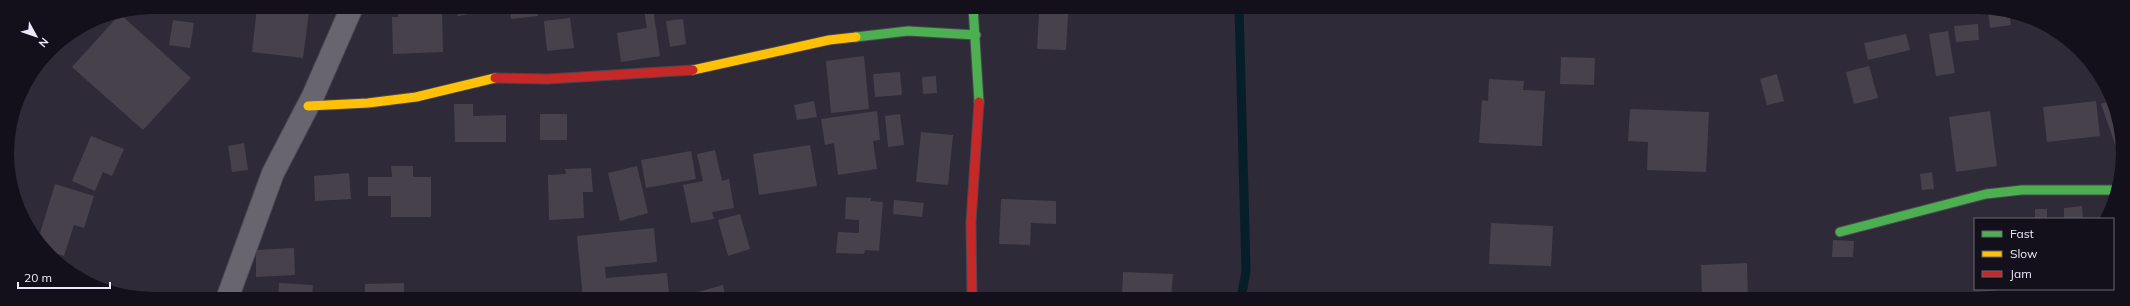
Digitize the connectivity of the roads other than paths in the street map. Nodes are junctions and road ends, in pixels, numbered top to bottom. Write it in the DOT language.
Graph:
graph roads {
  1 [pos="349,14"];
  2 [pos="974,14"];
  3 [pos="976,35"];
  4 [pos="308,106"];
  5 [pos="2111,190"];
  6 [pos="1840,232"];
  7 [pos="229,292"];
  8 [pos="972,292"];
  1 -- 4 [label="street"];
  2 -- 3 [label="street"];
  3 -- 4 [label="street"];
  3 -- 8 [label="street"];
  4 -- 7 [label="street"];
  5 -- 6 [label="street"];
}
